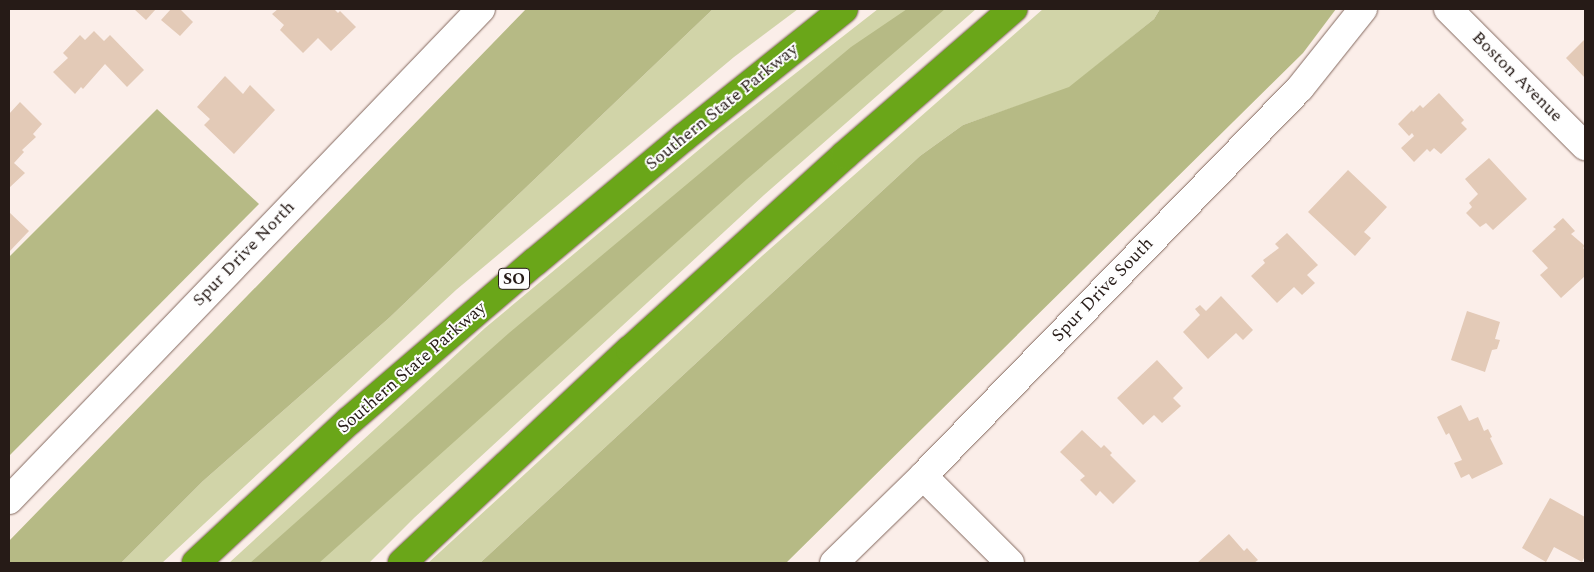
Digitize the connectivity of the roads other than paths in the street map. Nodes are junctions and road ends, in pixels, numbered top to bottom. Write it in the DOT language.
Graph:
graph roads {
  1 [pos="481,9"];
  2 [pos="844,9"];
  3 [pos="1013,9"];
  4 [pos="1363,9"];
  5 [pos="1448,9"];
  6 [pos="1585,146"];
  7 [pos="923,476"];
  8 [pos="9,500"];
  9 [pos="196,563"];
  10 [pos="402,563"];
  11 [pos="834,563"];
  12 [pos="1010,563"];
  1 -- 8 [label="street, Spur Drive North"];
  2 -- 9 [label="highway, Southern State Parkway / SO"];
  3 -- 10 [label="highway"];
  4 -- 7 [label="street, Spur Drive South"];
  5 -- 6 [label="street, Boston Avenue"];
  7 -- 11 [label="street, Spur Drive South"];
  7 -- 12 [label="street"];
}
